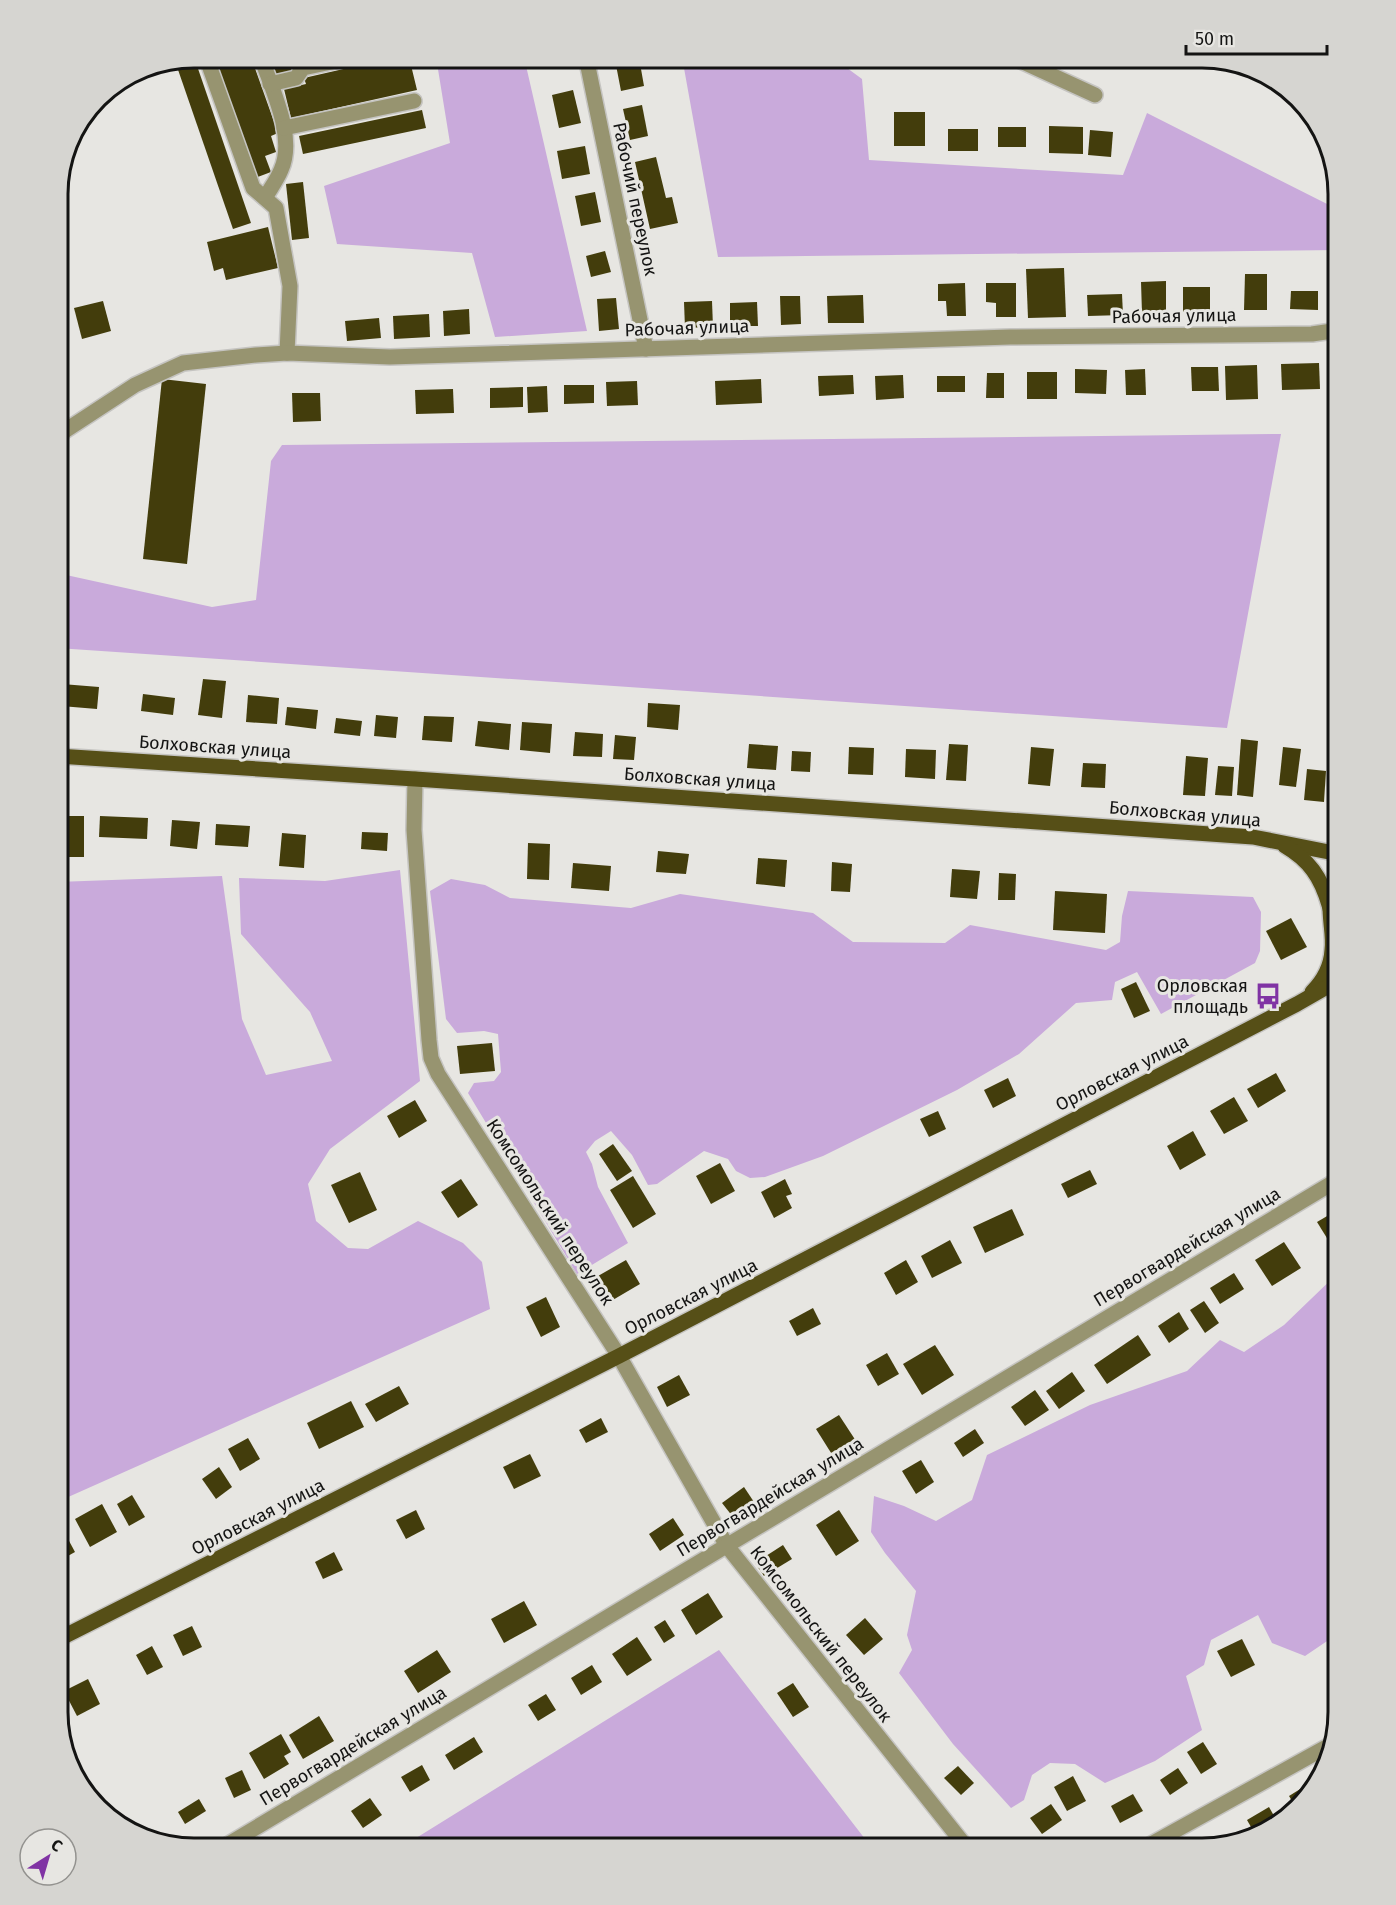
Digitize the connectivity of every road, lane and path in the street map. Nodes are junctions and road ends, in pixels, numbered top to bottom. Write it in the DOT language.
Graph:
graph roads {
  1 [pos="210,68"];
  2 [pos="265,68"];
  3 [pos="303,68"];
  4 [pos="588,68"];
  5 [pos="1037,68"];
  6 [pos="270,84"];
  7 [pos="1095,94"];
  8 [pos="414,100"];
  9 [pos="284,128"];
  10 [pos="265,198"];
  11 [pos="1328,332"];
  12 [pos="646,349"];
  13 [pos="287,353"];
  14 [pos="68,429"];
  15 [pos="68,757"];
  16 [pos="415,779"];
  17 [pos="1253,837"];
  18 [pos="1328,852"];
  19 [pos="1328,903"];
  20 [pos="1328,967"];
  21 [pos="1328,987"];
  22 [pos="1304,1001"];
  23 [pos="1328,1186"];
  24 [pos="619,1356"];
  25 [pos="727,1546"];
  26 [pos="68,1634"];
  27 [pos="1322,1749"];
  28 [pos="240,1837"];
  29 [pos="959,1838"];
  30 [pos="1162,1838"];
  1 -- 10 [label="street"];
  2 -- 6 [label="street"];
  3 -- 6 [label="street"];
  4 -- 12 [label="street, Рабочий переулок"];
  5 -- 7 [label="street"];
  6 -- 9 [label="street"];
  8 -- 9 [label="street"];
  9 -- 10 [label="street"];
  10 -- 13 [label="street"];
  11 -- 12 [label="street, Рабочая улица"];
  12 -- 13 [label="street, Рабочая улица"];
  13 -- 14 [label="street, Рабочая улица"];
  15 -- 16 [label="main road, Болховская улица"];
  16 -- 17 [label="main road, Болховская улица"];
  16 -- 24 [label="street, Комсомольский переулок"];
  17 -- 18 [label="main road, Болховская улица"];
  17 -- 19 [label="main road"];
  20 -- 22 [label="main road"];
  21 -- 22 [label="main road, Орловская улица"];
  22 -- 24 [label="main road, Орловская улица"];
  23 -- 25 [label="street, Первогвардейская улица"];
  24 -- 25 [label="street, Комсомольский переулок"];
  24 -- 26 [label="main road, Орловская улица"];
  25 -- 28 [label="street, Первогвардейская улица"];
  25 -- 29 [label="street, Комсомольский переулок"];
  27 -- 30 [label="street"];
}
